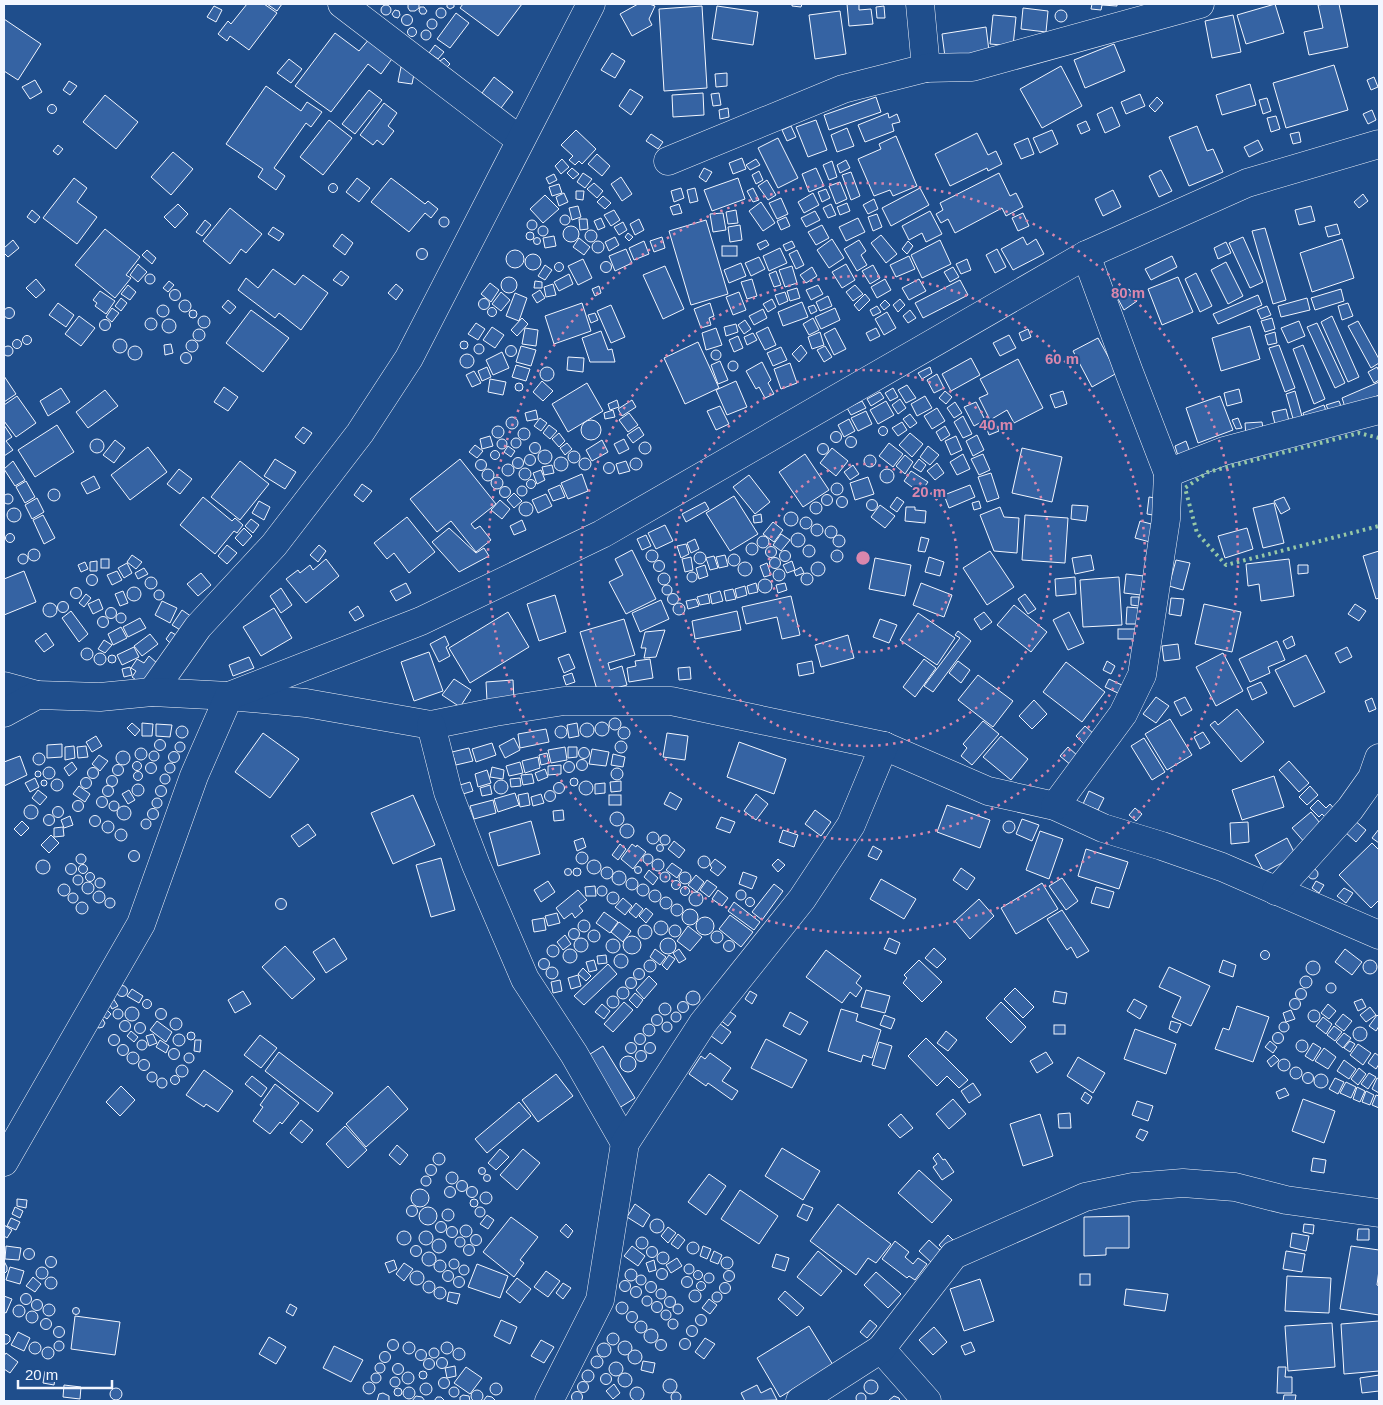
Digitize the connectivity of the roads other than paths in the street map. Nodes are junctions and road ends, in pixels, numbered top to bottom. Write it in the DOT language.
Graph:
graph roads {
  1 [pos="342,4"];
  2 [pos="591,4"];
  3 [pos="920,4"];
  4 [pos="1200,4"];
  5 [pos="926,68"];
  6 [pos="520,140"];
  7 [pos="1379,144"];
  8 [pos="668,161"];
  9 [pos="1086,255"];
  10 [pos="1379,410"];
  11 [pos="1168,473"];
  12 [pos="4,686"];
  13 [pos="152,692"];
  14 [pos="37,695"];
  15 [pos="229,696"];
  16 [pos="4,713"];
  17 [pos="430,725"];
  18 [pos="884,746"];
  19 [pos="1379,758"];
  20 [pos="1055,806"];
  21 [pos="1276,891"];
  22 [pos="1379,935"];
  23 [pos="625,1143"];
  24 [pos="4,1162"];
  25 [pos="1379,1213"];
  26 [pos="881,1349"];
  27 [pos="549,1401"];
  28 [pos="800,1401"];
  29 [pos="927,1401"];
  1 -- 6 [label="street"];
  2 -- 6 [label="street"];
  3 -- 5 [label="street"];
  4 -- 5 [label="street"];
  5 -- 8 [label="street"];
  6 -- 13 [label="street"];
  7 -- 9 [label="street"];
  9 -- 11 [label="street"];
  9 -- 15 [label="street"];
  10 -- 11 [label="street"];
  11 -- 20 [label="street"];
  12 -- 14 [label="street"];
  13 -- 14 [label="street"];
  13 -- 15 [label="street"];
  14 -- 16 [label="street"];
  15 -- 17 [label="street"];
  15 -- 24 [label="street"];
  17 -- 18 [label="street"];
  17 -- 23 [label="street"];
  18 -- 20 [label="street"];
  18 -- 23 [label="street"];
  19 -- 21 [label="street"];
  20 -- 21 [label="street"];
  21 -- 22 [label="street"];
  23 -- 27 [label="street"];
  25 -- 26 [label="street"];
  26 -- 28 [label="street"];
  26 -- 29 [label="street"];
}
